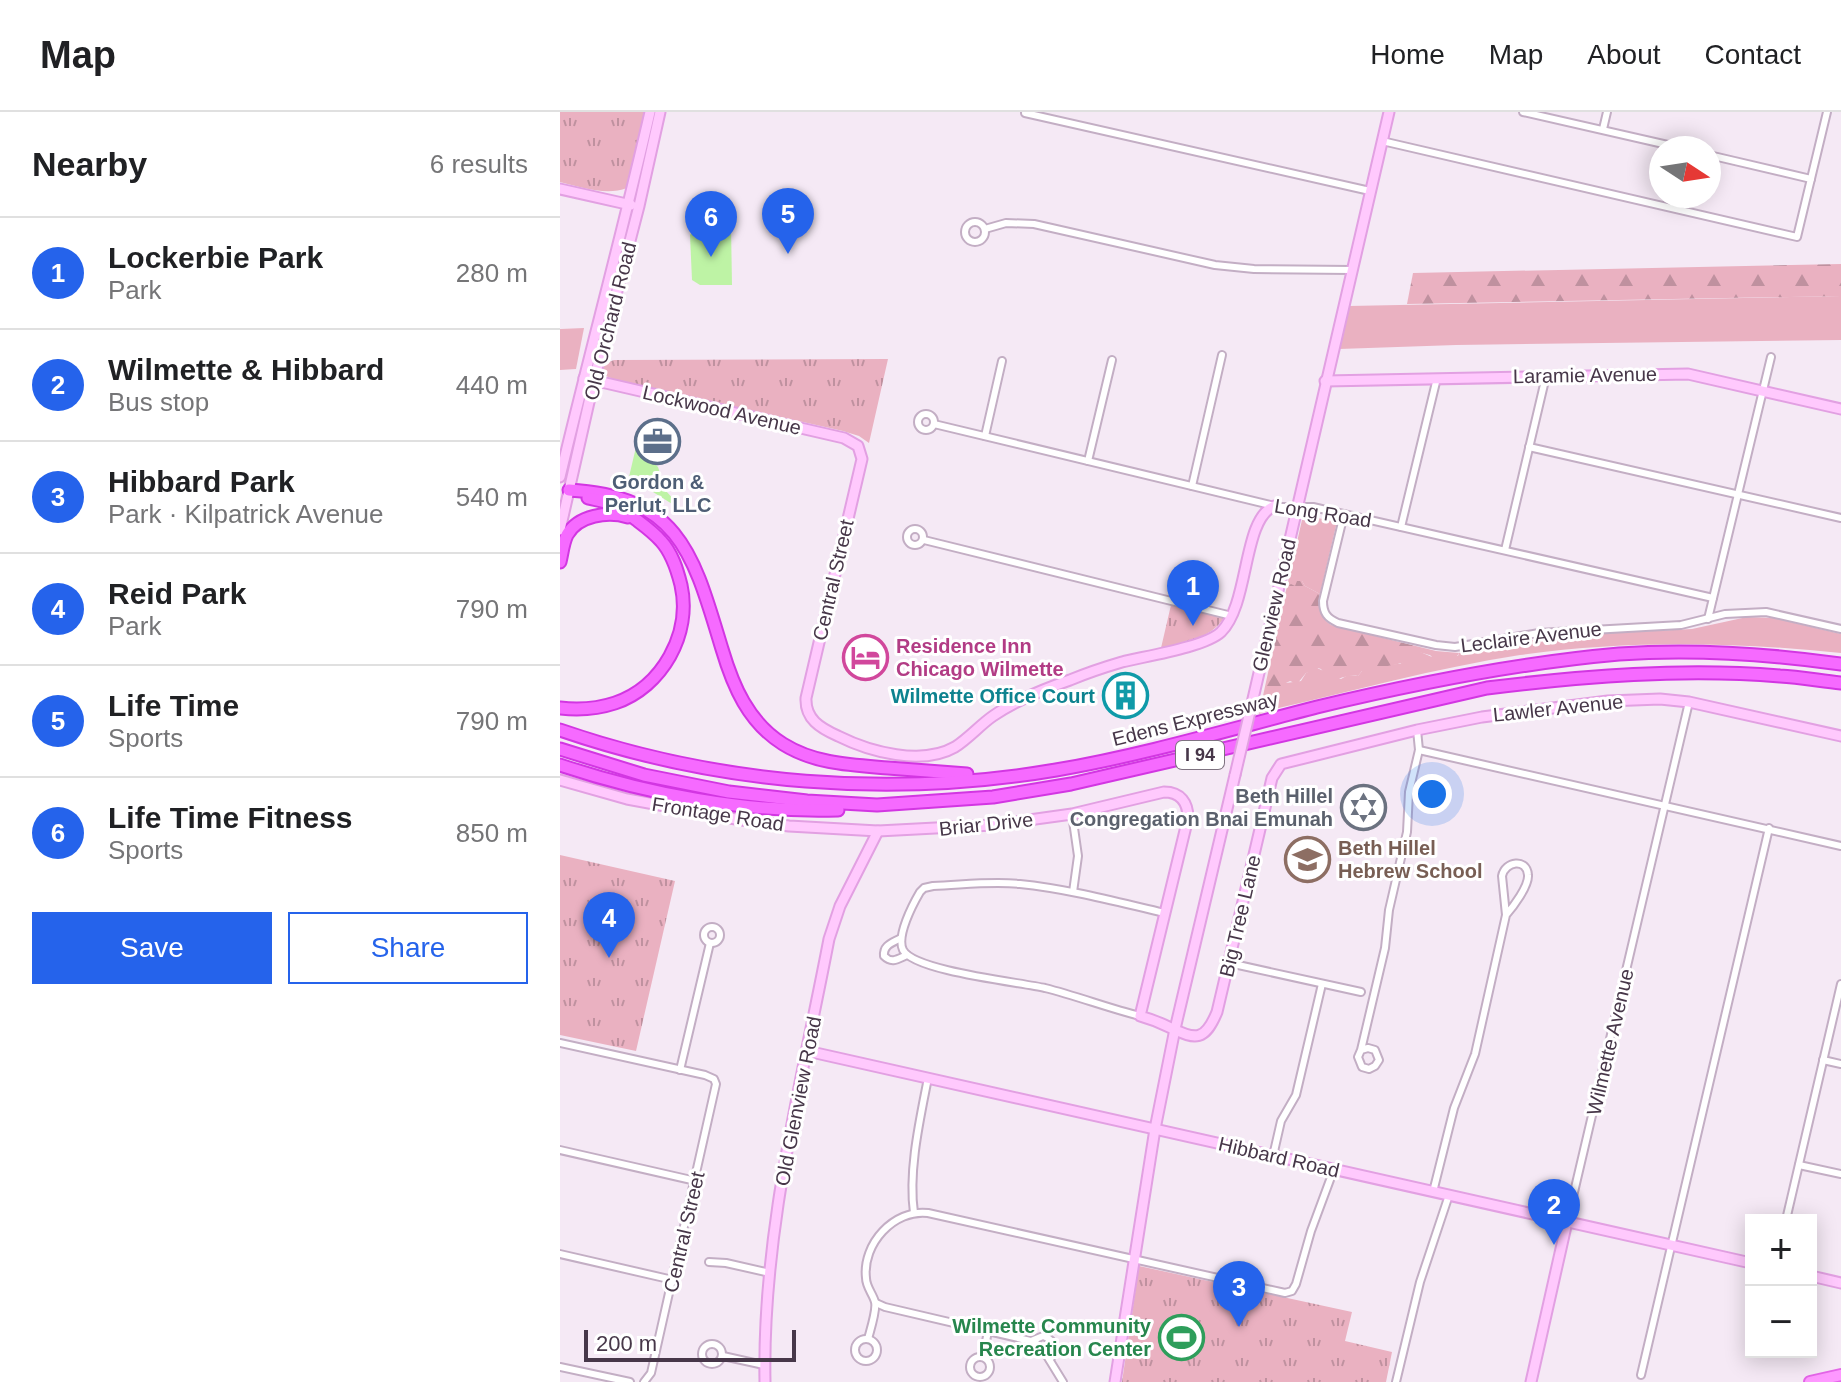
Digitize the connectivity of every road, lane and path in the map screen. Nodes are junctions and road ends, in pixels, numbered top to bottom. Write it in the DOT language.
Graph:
graph roads {
  1 [pos="650,112"];
  2 [pos="660,112"];
  3 [pos="1389,112"];
  4 [pos="1523,112"];
  5 [pos="1607,112"];
  6 [pos="1827,112"];
  7 [pos="1025,113"];
  8 [pos="1603,129"];
  9 [pos="1649,140"];
  10 [pos="1382,141"];
  11 [pos="1721,158"];
  12 [pos="1811,179"];
  13 [pos="560,189"];
  14 [pos="1370,191"];
  15 [pos="634,205"];
  16 [pos="985,229"];
  17 [pos="1352,270"];
  18 [pos="1222,355"];
  19 [pos="1771,357"];
  20 [pos="1112,360"];
  21 [pos="1002,361"];
  22 [pos="1546,376"];
  23 [pos="1437,378"];
  24 [pos="589,379"];
  25 [pos="1325,381"];
  26 [pos="1763,391"];
  27 [pos="1841,409"];
  28 [pos="934,424"];
  29 [pos="985,436"];
  30 [pos="858,446"];
  31 [pos="1529,447"];
  32 [pos="1088,461"];
  33 [pos="560,477"];
  34 [pos="1192,486"];
  35 [pos="569,490"];
  36 [pos="1738,494"];
  37 [pos="1274,506"];
  38 [pos="1297,507"];
  39 [pos="1344,514"];
  40 [pos="1841,518"];
  41 [pos="634,519"];
  42 [pos="1401,527"];
  43 [pos="560,530"];
  44 [pos="924,540"];
  45 [pos="1505,550"];
  46 [pos="560,562"];
  47 [pos="1713,598"];
  48 [pos="1232,616"];
  49 [pos="1708,619"];
  50 [pos="1841,629"];
  51 [pos="1841,664"];
  52 [pos="1841,683"];
  53 [pos="1689,702"];
  54 [pos="560,708"];
  55 [pos="560,730"];
  56 [pos="1417,730"];
  57 [pos="1841,736"];
  58 [pos="560,749"];
  59 [pos="1419,750"];
  60 [pos="560,765"];
  61 [pos="1278,767"];
  62 [pos="998,777"];
  63 [pos="560,780"];
  64 [pos="877,805"];
  65 [pos="1665,805"];
  66 [pos="1072,814"];
  67 [pos="1769,828"];
  68 [pos="878,831"];
  69 [pos="1841,846"];
  70 [pos="1073,892"];
  71 [pos="1165,913"];
  72 [pos="1506,915"];
  73 [pos="901,938"];
  74 [pos="710,943"];
  75 [pos="905,952"];
  76 [pos="1229,963"];
  77 [pos="1322,984"];
  78 [pos="1841,984"];
  79 [pos="1361,992"];
  80 [pos="1140,1016"];
  81 [pos="1175,1029"];
  82 [pos="560,1043"];
  83 [pos="1361,1050"];
  84 [pos="807,1051"];
  85 [pos="1823,1060"];
  86 [pos="1841,1064"];
  87 [pos="680,1070"];
  88 [pos="928,1078"];
  89 [pos="1155,1129"];
  90 [pos="560,1150"];
  91 [pos="1273,1156"];
  92 [pos="1799,1165"];
  93 [pos="1334,1169"];
  94 [pos="1841,1174"];
  95 [pos="696,1181"];
  96 [pos="1433,1192"];
  97 [pos="1449,1195"];
  98 [pos="914,1213"];
  99 [pos="1787,1214"];
  100 [pos="1567,1222"];
  101 [pos="1671,1245"];
  102 [pos="560,1254"];
  103 [pos="1134,1259"];
  104 [pos="709,1262"];
  105 [pos="1745,1262"];
  106 [pos="770,1273"];
  107 [pos="1817,1277"];
  108 [pos="673,1280"];
  109 [pos="1841,1283"];
  110 [pos="876,1303"];
  111 [pos="988,1331"];
  112 [pos="868,1339"];
  113 [pos="1031,1341"];
  114 [pos="723,1356"];
  115 [pos="983,1357"];
  116 [pos="1050,1360"];
  117 [pos="764,1365"];
  118 [pos="560,1367"];
  119 [pos="1641,1375"];
  120 [pos="1841,1375"];
  121 [pos="630,1382"];
  122 [pos="644,1382"];
  123 [pos="765,1382"];
  124 [pos="1063,1382"];
  125 [pos="1115,1382"];
  126 [pos="1396,1382"];
  127 [pos="1531,1382"];
  128 [pos="1810,1382"];
  1 -- 15 [label="street, Old Orchard Road"];
  2 -- 15 [label="street, Old Orchard Road"];
  3 -- 10 [label="street, Glenview Road"];
  4 -- 8 [label="street"];
  5 -- 8 [label="street"];
  6 -- 12 [label="street"];
  7 -- 14 [label="street"];
  8 -- 9 [label="street"];
  10 -- 12 [label="street"];
  10 -- 14 [label="street, Glenview Road"];
  11 -- 12 [label="street"];
  13 -- 15 [label="street"];
  14 -- 17 [label="street, Glenview Road"];
  15 -- 24 [label="street, Old Orchard Road"];
  16 -- 17 [label="street"];
  17 -- 25 [label="street, Glenview Road"];
  18 -- 34 [label="street"];
  19 -- 26 [label="street"];
  20 -- 32 [label="street"];
  21 -- 29 [label="street"];
  22 -- 23 [label="street, Laramie Avenue"];
  22 -- 26 [label="street, Laramie Avenue"];
  22 -- 31 [label="street"];
  23 -- 25 [label="street, Laramie Avenue"];
  23 -- 42 [label="street"];
  24 -- 30 [label="street, Lockwood Avenue"];
  24 -- 33 [label="street, Old Orchard Road"];
  24 -- 35 [label="street, Old Orchard Road"];
  25 -- 38 [label="street, Glenview Road"];
  26 -- 27 [label="street, Laramie Avenue"];
  26 -- 36 [label="street"];
  28 -- 29 [label="street, Long Road"];
  29 -- 32 [label="street, Long Road"];
  30 -- 48 [label="street, Central Street"];
  31 -- 36 [label="street"];
  31 -- 45 [label="street"];
  32 -- 34 [label="street, Long Road"];
  34 -- 37 [label="street, Long Road"];
  35 -- 41 [label="highway"];
  35 -- 43 [label="street, Old Orchard Road"];
  35 -- 62 [label="highway"];
  36 -- 40 [label="street"];
  36 -- 47 [label="street"];
  37 -- 38 [label="street, Long Road"];
  37 -- 48 [label="street"];
  38 -- 39 [label="street, Long Road"];
  38 -- 81 [label="street, Glenview Road, bridge"];
  39 -- 42 [label="street, Long Road"];
  39 -- 49 [label="street, Leclaire Avenue"];
  41 -- 46 [label="highway"];
  41 -- 54 [label="highway"];
  42 -- 45 [label="street, Long Road"];
  44 -- 48 [label="street"];
  45 -- 47 [label="street, Long Road"];
  47 -- 49 [label="street"];
  49 -- 50 [label="street, Leclaire Avenue"];
  51 -- 62 [label="highway, Edens Expressway / I 94"];
  52 -- 64 [label="highway, Edens Expressway / I 94"];
  53 -- 56 [label="street, Lawler Avenue"];
  53 -- 57 [label="street, Lawler Avenue"];
  53 -- 65 [label="street, Wilmette Avenue"];
  55 -- 62 [label="highway, Edens Expressway / I 94"];
  56 -- 59 [label="street"];
  56 -- 61 [label="street, Lawler Avenue"];
  58 -- 64 [label="highway, Edens Expressway / I 94"];
  59 -- 65 [label="street"];
  59 -- 83 [label="street"];
  60 -- 64 [label="highway"];
  61 -- 76 [label="street, Big Tree Lane"];
  63 -- 68 [label="street, Frontage Road"];
  65 -- 67 [label="street"];
  65 -- 100 [label="street, Wilmette Avenue"];
  66 -- 68 [label="street, Briar Drive"];
  66 -- 70 [label="street"];
  66 -- 71 [label="street, Briar Drive"];
  67 -- 69 [label="street"];
  67 -- 101 [label="street"];
  68 -- 84 [label="street, Old Glenview Road"];
  70 -- 71 [label="street"];
  70 -- 73 [label="street"];
  71 -- 80 [label="street"];
  72 -- 72 [label="street"];
  72 -- 96 [label="street"];
  73 -- 75 [label="street"];
  73 -- 75 [label="street"];
  74 -- 87 [label="street"];
  75 -- 80 [label="street"];
  76 -- 77 [label="street"];
  76 -- 81 [label="street, Big Tree Lane"];
  77 -- 79 [label="street"];
  77 -- 91 [label="street"];
  78 -- 85 [label="street"];
  80 -- 81 [label="street"];
  81 -- 89 [label="street, Glenview Road"];
  82 -- 87 [label="street"];
  84 -- 88 [label="street, Hibbard Road"];
  84 -- 106 [label="street, Old Glenview Road"];
  85 -- 86 [label="street"];
  85 -- 92 [label="street"];
  87 -- 95 [label="street, Central Street"];
  88 -- 89 [label="street, Hibbard Road"];
  88 -- 98 [label="street"];
  89 -- 91 [label="street, Hibbard Road"];
  89 -- 103 [label="street, Glenview Road"];
  90 -- 95 [label="street"];
  91 -- 93 [label="street, Hibbard Road"];
  92 -- 94 [label="street"];
  92 -- 99 [label="street"];
  93 -- 96 [label="street, Hibbard Road"];
  93 -- 103 [label="street"];
  95 -- 108 [label="street, Central Street"];
  96 -- 97 [label="street, Hibbard Road"];
  97 -- 100 [label="street, Hibbard Road"];
  97 -- 126 [label="street"];
  98 -- 103 [label="street"];
  98 -- 110 [label="street"];
  100 -- 101 [label="street, Hibbard Road"];
  100 -- 127 [label="street, Wilmette Avenue"];
  101 -- 105 [label="street, Hibbard Road"];
  101 -- 119 [label="street"];
  102 -- 108 [label="street"];
  103 -- 125 [label="street, Glenview Road"];
  104 -- 106 [label="street"];
  106 -- 117 [label="street, Old Glenview Road"];
  107 -- 109 [label="street"];
  108 -- 122 [label="street, Central Street"];
  110 -- 111 [label="street"];
  110 -- 112 [label="street"];
  111 -- 113 [label="street"];
  111 -- 115 [label="street"];
  113 -- 116 [label="street"];
  113 -- 116 [label="street"];
  114 -- 117 [label="street"];
  116 -- 124 [label="street"];
  117 -- 123 [label="street, Old Glenview Road"];
  118 -- 121 [label="street"];
  120 -- 128 [label="main road"];
}
